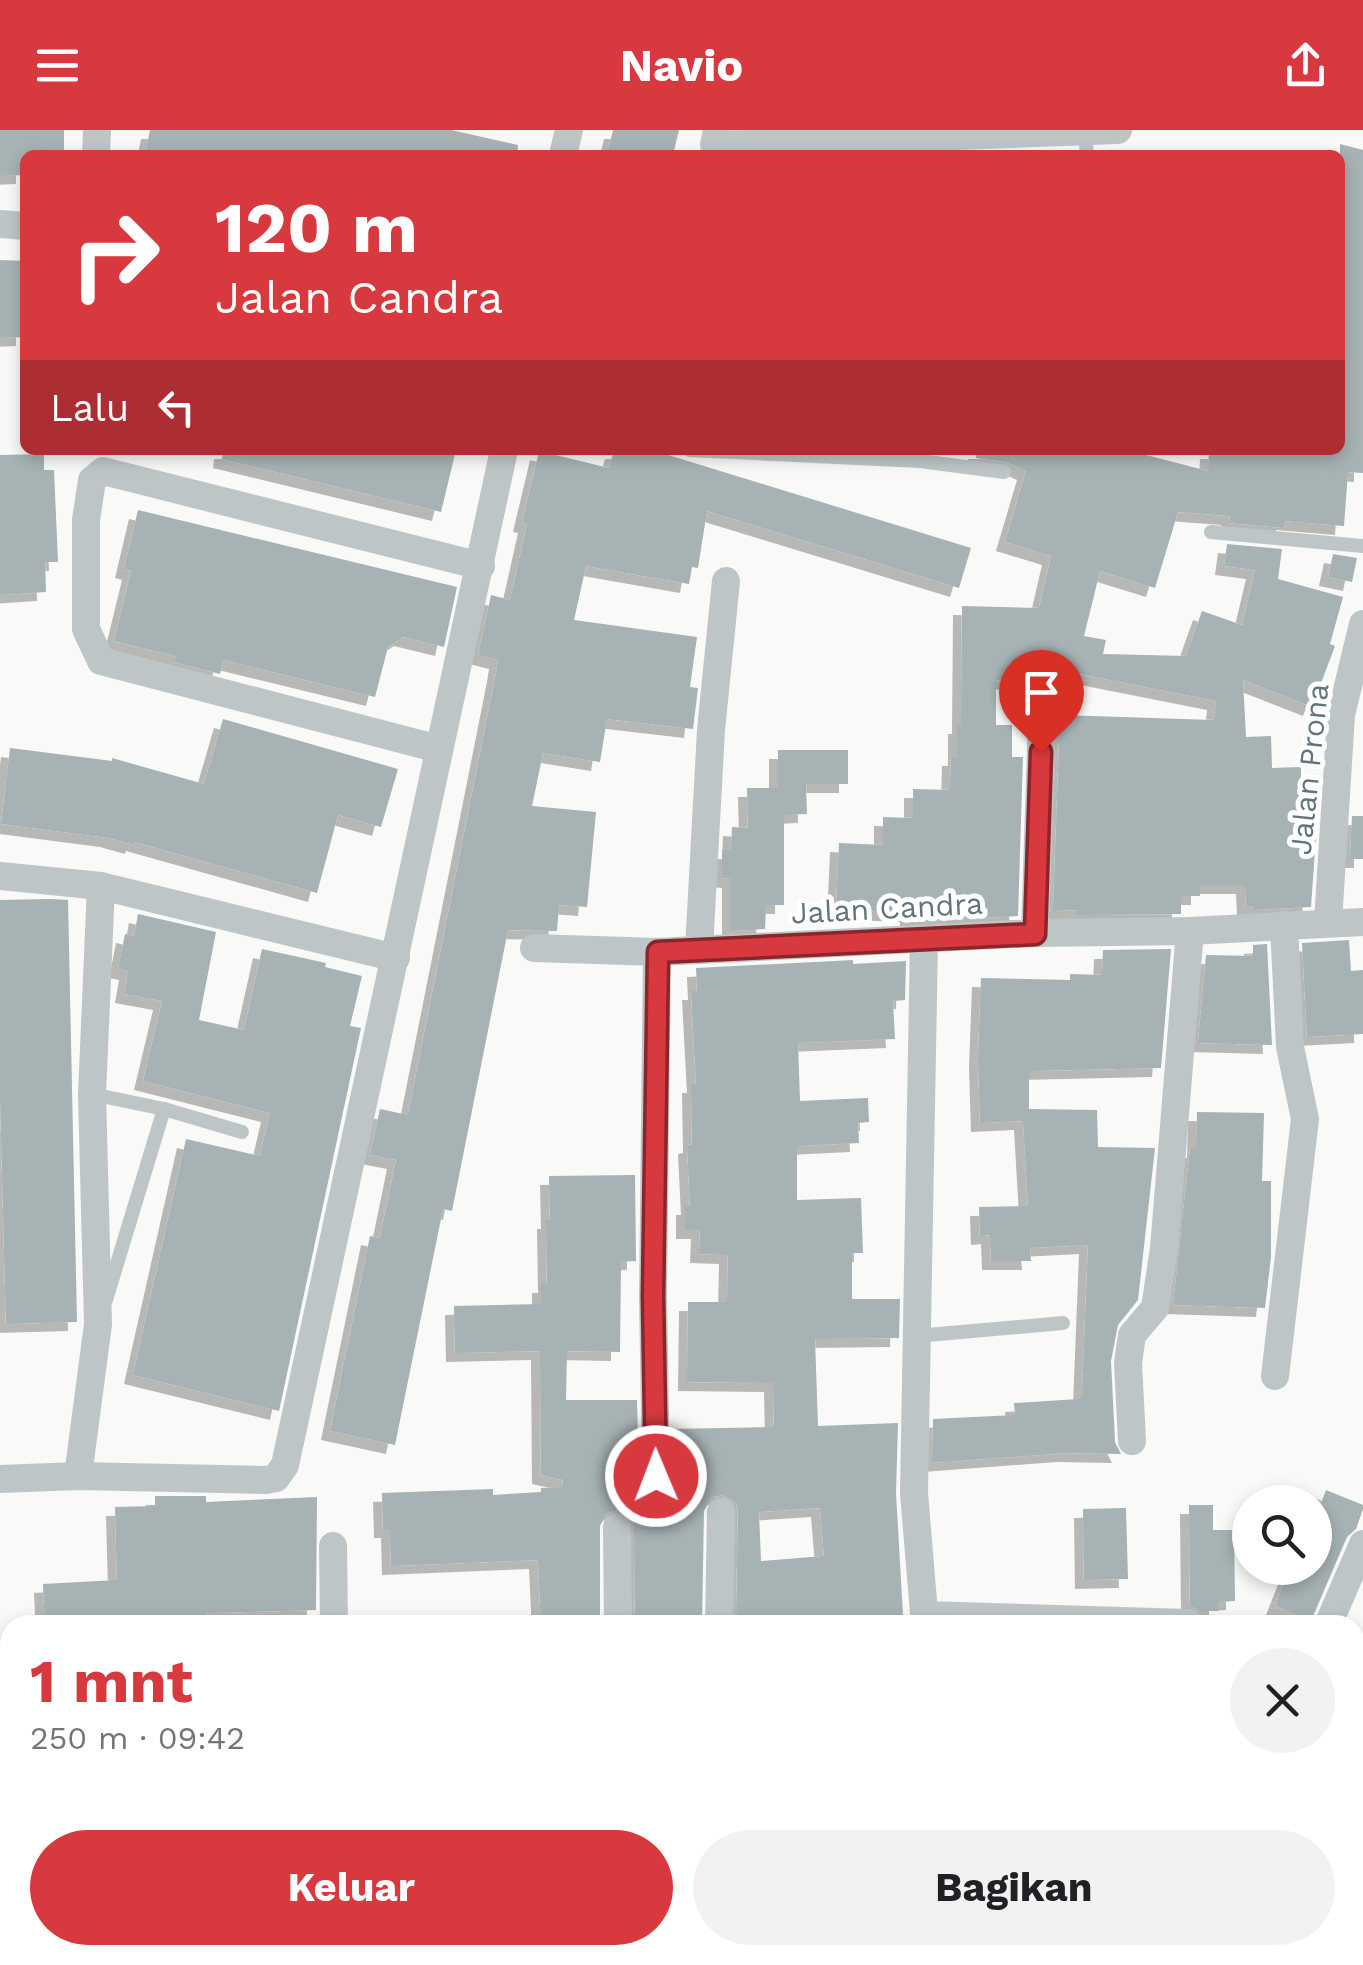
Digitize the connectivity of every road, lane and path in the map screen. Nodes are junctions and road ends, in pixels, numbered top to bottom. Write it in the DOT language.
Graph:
graph roads {
  1 [pos="1118,130"];
  2 [pos="714,143"];
  3 [pos="1086,144"];
  4 [pos="503,455"];
  5 [pos="881,455"];
  6 [pos="919,456"];
  7 [pos="1004,472"];
  8 [pos="1211,532"];
  9 [pos="1363,546"];
  10 [pos="481,566"];
  11 [pos="726,581"];
  12 [pos="1363,624"];
  13 [pos="1042,716"];
  14 [pos="439,749"];
  15 [pos="0,876"];
  16 [pos="101,886"];
  17 [pos="1328,922"];
  18 [pos="1363,922"];
  19 [pos="1284,925"];
  20 [pos="1190,932"];
  21 [pos="1035,934"];
  22 [pos="924,939"];
  23 [pos="534,948"];
  24 [pos="699,949"];
  25 [pos="658,952"];
  26 [pos="396,958"];
  27 [pos="92,1094"];
  28 [pos="164,1109"];
  29 [pos="242,1132"];
  30 [pos="1063,1323"];
  31 [pos="98,1324"];
  32 [pos="916,1336"];
  33 [pos="1275,1376"];
  34 [pos="1132,1441"];
  35 [pos="78,1476"];
  36 [pos="656,1476"];
  37 [pos="0,1479"];
  38 [pos="721,1512"];
  39 [pos="617,1527"];
  40 [pos="1363,1544"];
  41 [pos="333,1546"];
  42 [pos="334,1615"];
  43 [pos="618,1615"];
  44 [pos="719,1615"];
  45 [pos="925,1615"];
  46 [pos="1332,1615"];
  1 -- 3 [label="street"];
  2 -- 3 [label="street"];
  4 -- 10 [label="street"];
  5 -- 6 [label="lane"];
  6 -- 7 [label="lane"];
  8 -- 9 [label="lane"];
  10 -- 14 [label="street"];
  10 -- 14 [label="street"];
  11 -- 24 [label="street"];
  12 -- 17 [label="street, Jalan Prona"];
  13 -- 21 [label="street"];
  14 -- 26 [label="street"];
  15 -- 16 [label="street"];
  16 -- 26 [label="street"];
  16 -- 27 [label="street"];
  17 -- 18 [label="street, Jalan Candra"];
  17 -- 19 [label="street, Jalan Candra"];
  19 -- 20 [label="street, Jalan Candra"];
  19 -- 33 [label="street"];
  20 -- 21 [label="street, Jalan Candra"];
  20 -- 34 [label="street"];
  21 -- 22 [label="street, Jalan Candra"];
  22 -- 24 [label="street, Jalan Candra"];
  22 -- 32 [label="street"];
  23 -- 25 [label="street, Jalan Candra"];
  24 -- 25 [label="street, Jalan Candra"];
  25 -- 36 [label="street"];
  26 -- 35 [label="street"];
  27 -- 28 [label="lane"];
  27 -- 31 [label="street"];
  28 -- 29 [label="lane"];
  28 -- 31 [label="lane"];
  30 -- 32 [label="lane"];
  31 -- 35 [label="street"];
  32 -- 45 [label="street"];
  35 -- 37 [label="street"];
  38 -- 44 [label="street"];
  39 -- 43 [label="street"];
  40 -- 46 [label="street"];
  41 -- 42 [label="street"];
}
